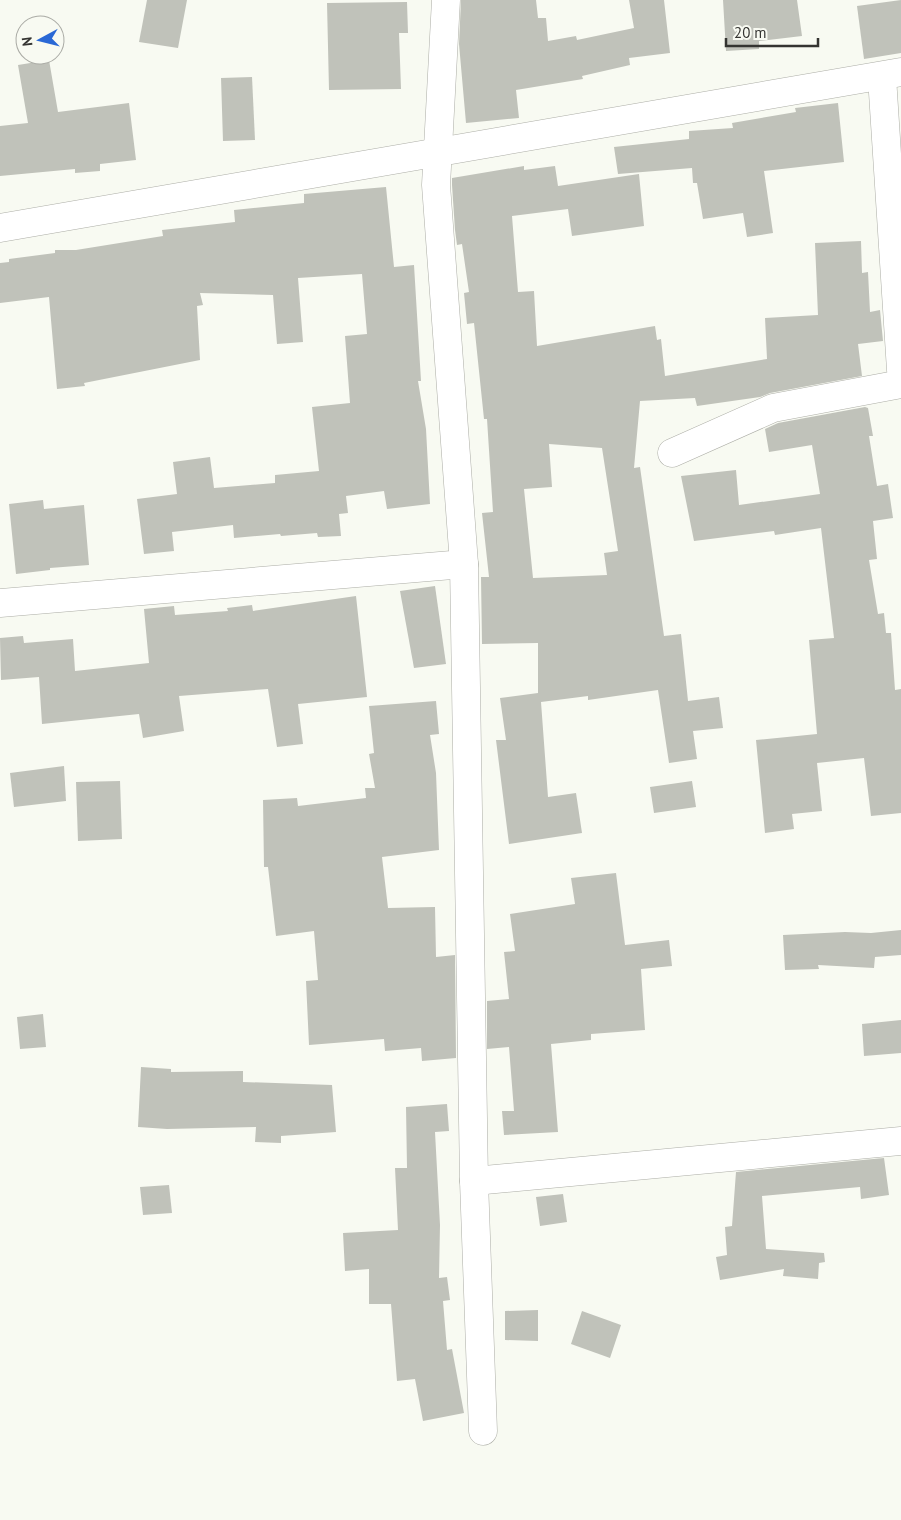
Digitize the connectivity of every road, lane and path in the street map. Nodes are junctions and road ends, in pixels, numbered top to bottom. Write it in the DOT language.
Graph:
graph roads {
  1 [pos="446,0"];
  2 [pos="891,74"];
  3 [pos="440,151"];
  4 [pos="0,228"];
  5 [pos="901,370"];
  6 [pos="901,384"];
  7 [pos="672,453"];
  8 [pos="464,564"];
  9 [pos="0,603"];
  10 [pos="901,1141"];
  11 [pos="474,1182"];
  12 [pos="483,1431"];
  1 -- 3 [label="street"];
  2 -- 3 [label="street"];
  2 -- 5 [label="street"];
  3 -- 4 [label="street"];
  3 -- 8 [label="street"];
  6 -- 7 [label="street"];
  8 -- 9 [label="street"];
  8 -- 11 [label="street"];
  10 -- 11 [label="street"];
  11 -- 12 [label="street"];
}
